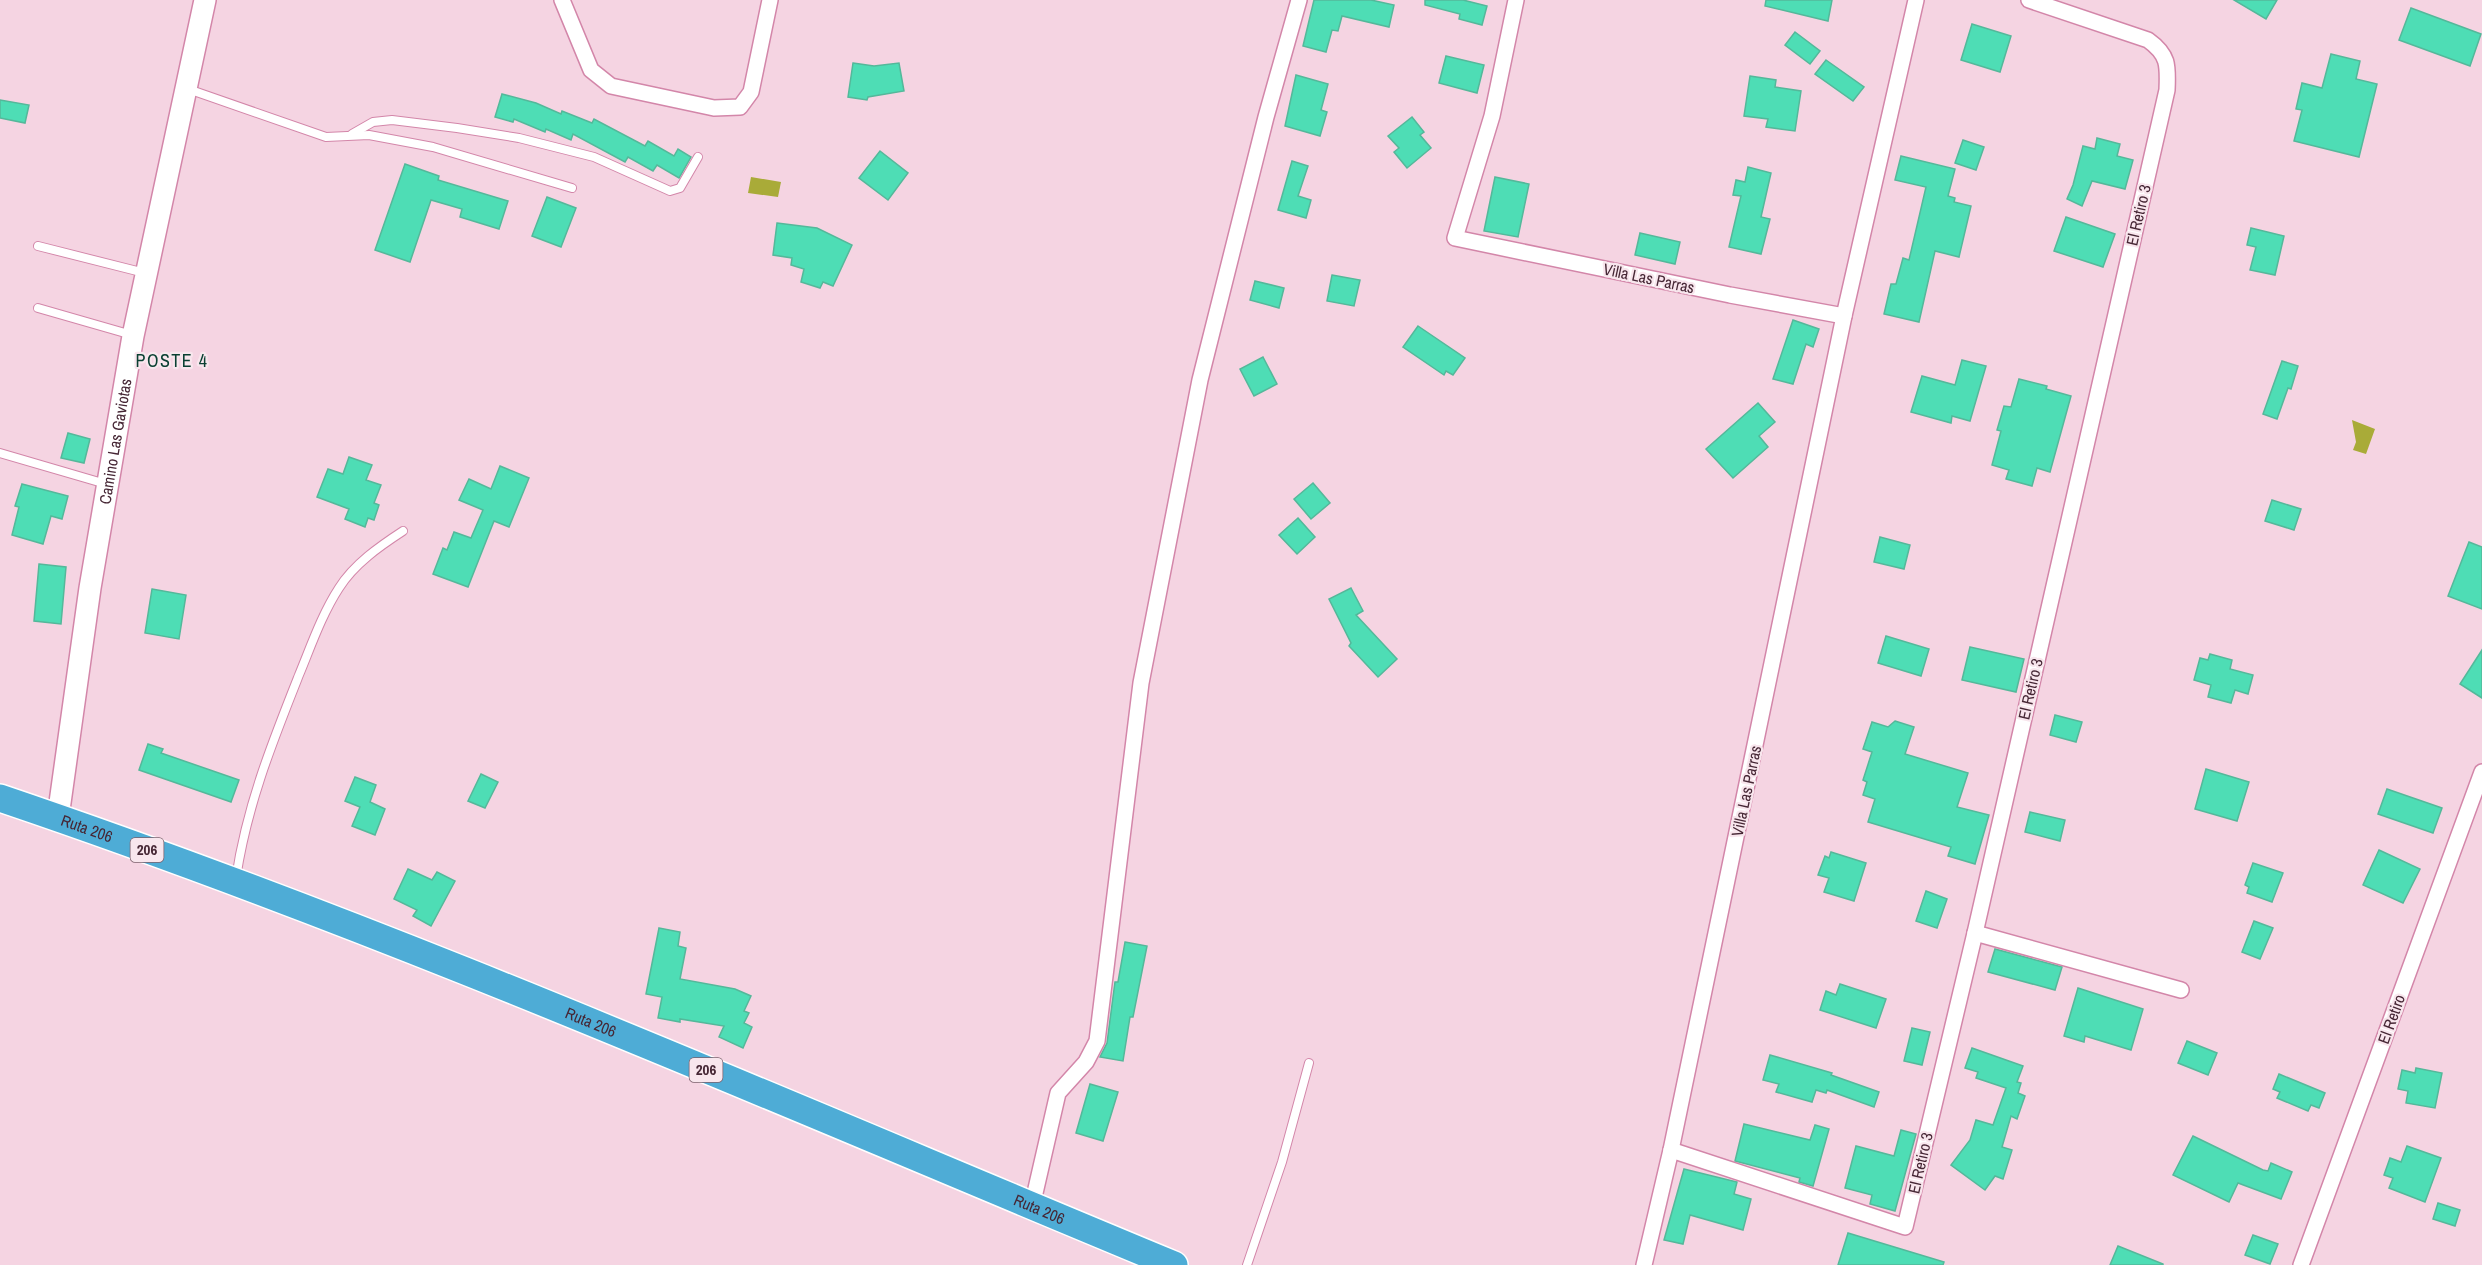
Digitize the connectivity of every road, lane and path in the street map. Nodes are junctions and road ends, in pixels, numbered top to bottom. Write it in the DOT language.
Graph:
graph roads {
  1 [pos="205,0"];
  2 [pos="562,0"];
  3 [pos="770,0"];
  4 [pos="1299,0"];
  5 [pos="1516,0"];
  6 [pos="1916,0"];
  7 [pos="2029,0"];
  8 [pos="186,88"];
  9 [pos="348,136"];
  10 [pos="698,157"];
  11 [pos="572,188"];
  12 [pos="38,246"];
  13 [pos="146,274"];
  14 [pos="38,308"];
  15 [pos="1844,316"];
  16 [pos="133,336"];
  17 [pos="0,453"];
  18 [pos="108,485"];
  19 [pos="403,531"];
  20 [pos="2482,772"];
  21 [pos="0,798"];
  22 [pos="58,817"];
  23 [pos="236,883"];
  24 [pos="1975,933"];
  25 [pos="2181,990"];
  26 [pos="1309,1063"];
  27 [pos="1671,1150"];
  28 [pos="1032,1206"];
  29 [pos="1174,1265"];
  30 [pos="1247,1265"];
  31 [pos="1644,1265"];
  32 [pos="2301,1265"];
  1 -- 8 [label="street, Camino Las Gaviotas"];
  2 -- 3 [label="street"];
  4 -- 28 [label="street"];
  5 -- 15 [label="street, Villa Las Parras"];
  6 -- 15 [label="street, Villa Las Parras"];
  7 -- 24 [label="street, El Retiro 3"];
  8 -- 9 [label="lane"];
  8 -- 13 [label="street, Camino Las Gaviotas"];
  9 -- 10 [label="lane"];
  9 -- 11 [label="lane"];
  12 -- 13 [label="lane"];
  13 -- 16 [label="street, Camino Las Gaviotas"];
  14 -- 16 [label="lane"];
  15 -- 27 [label="street, Villa Las Parras"];
  16 -- 18 [label="street, Camino Las Gaviotas"];
  17 -- 18 [label="lane"];
  18 -- 22 [label="street, Camino Las Gaviotas"];
  19 -- 23 [label="lane"];
  20 -- 32 [label="street, El Retiro"];
  21 -- 22 [label="highway, Ruta 206 / 206"];
  22 -- 23 [label="highway, Ruta 206 / 206"];
  23 -- 28 [label="highway, Ruta 206 / 206"];
  24 -- 25 [label="street"];
  24 -- 27 [label="street, El Retiro 3"];
  26 -- 30 [label="lane"];
  27 -- 31 [label="street, Villa Las Parras"];
  28 -- 29 [label="highway, Ruta 206 / 206"];
}
